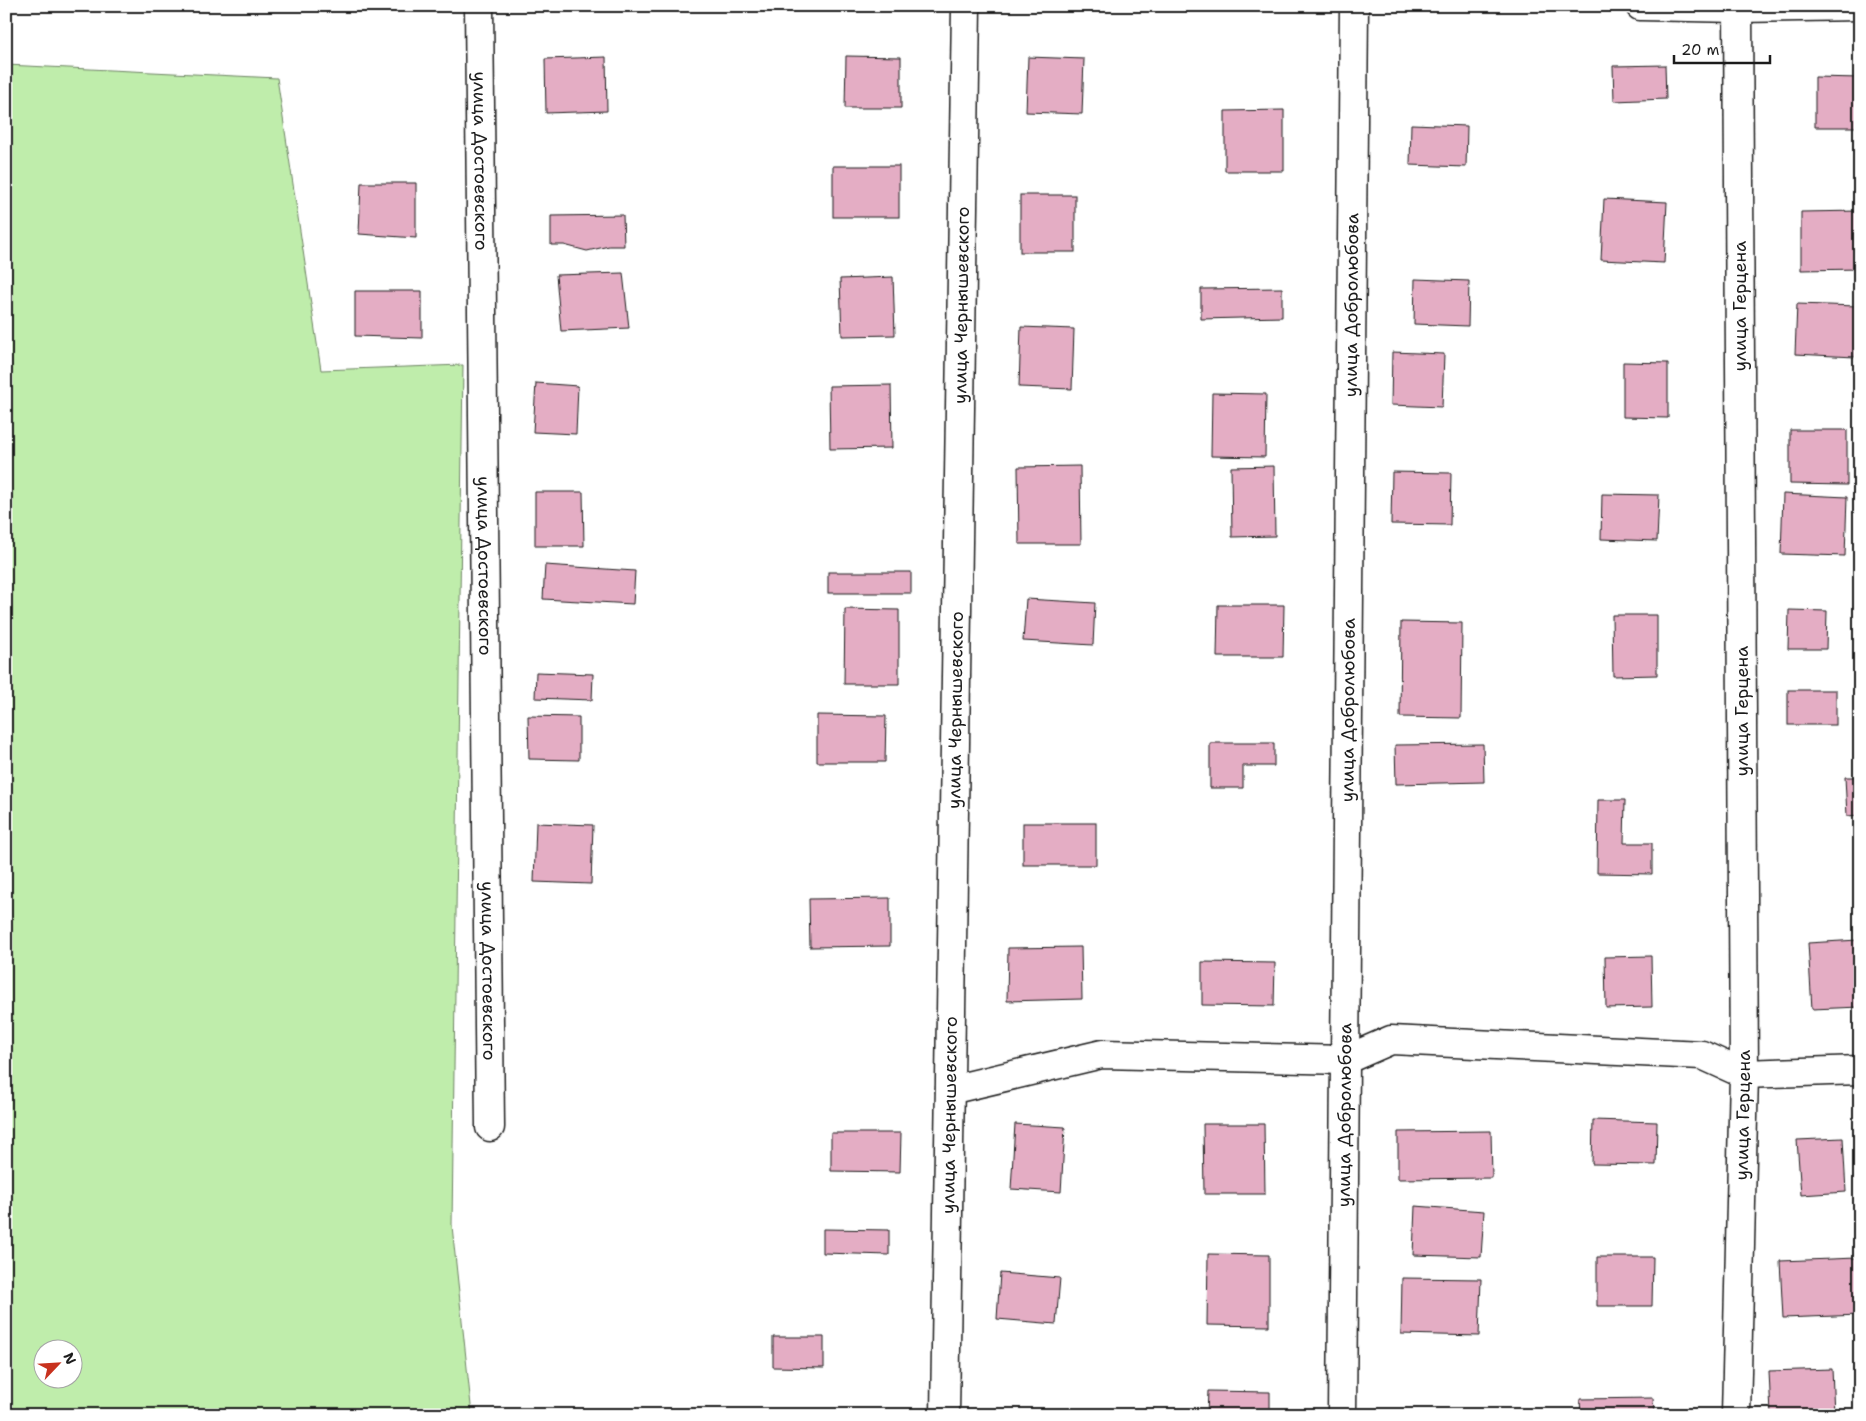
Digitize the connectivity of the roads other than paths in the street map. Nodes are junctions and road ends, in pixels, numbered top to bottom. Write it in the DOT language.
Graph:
graph roads {
  1 [pos="479,6"];
  2 [pos="966,6"];
  3 [pos="1354,6"];
  4 [pos="1640,6"];
  5 [pos="1860,6"];
  6 [pos="1738,7"];
  7 [pos="1345,1060"];
  8 [pos="1860,1070"];
  9 [pos="1744,1074"];
  10 [pos="950,1090"];
  11 [pos="490,1127"];
  12 [pos="945,1415"];
  13 [pos="1342,1415"];
  14 [pos="1736,1415"];
  1 -- 11 [label="street, улица Достоевского"];
  2 -- 10 [label="street, улица Чернышевского"];
  3 -- 7 [label="street, улица Добролюбова"];
  4 -- 6 [label="street"];
  5 -- 6 [label="street"];
  6 -- 9 [label="street, улица Герцена"];
  7 -- 9 [label="street"];
  7 -- 10 [label="street"];
  7 -- 13 [label="street, улица Добролюбова"];
  8 -- 9 [label="street"];
  9 -- 14 [label="street, улица Герцена"];
  10 -- 12 [label="street, улица Чернышевского"];
}
